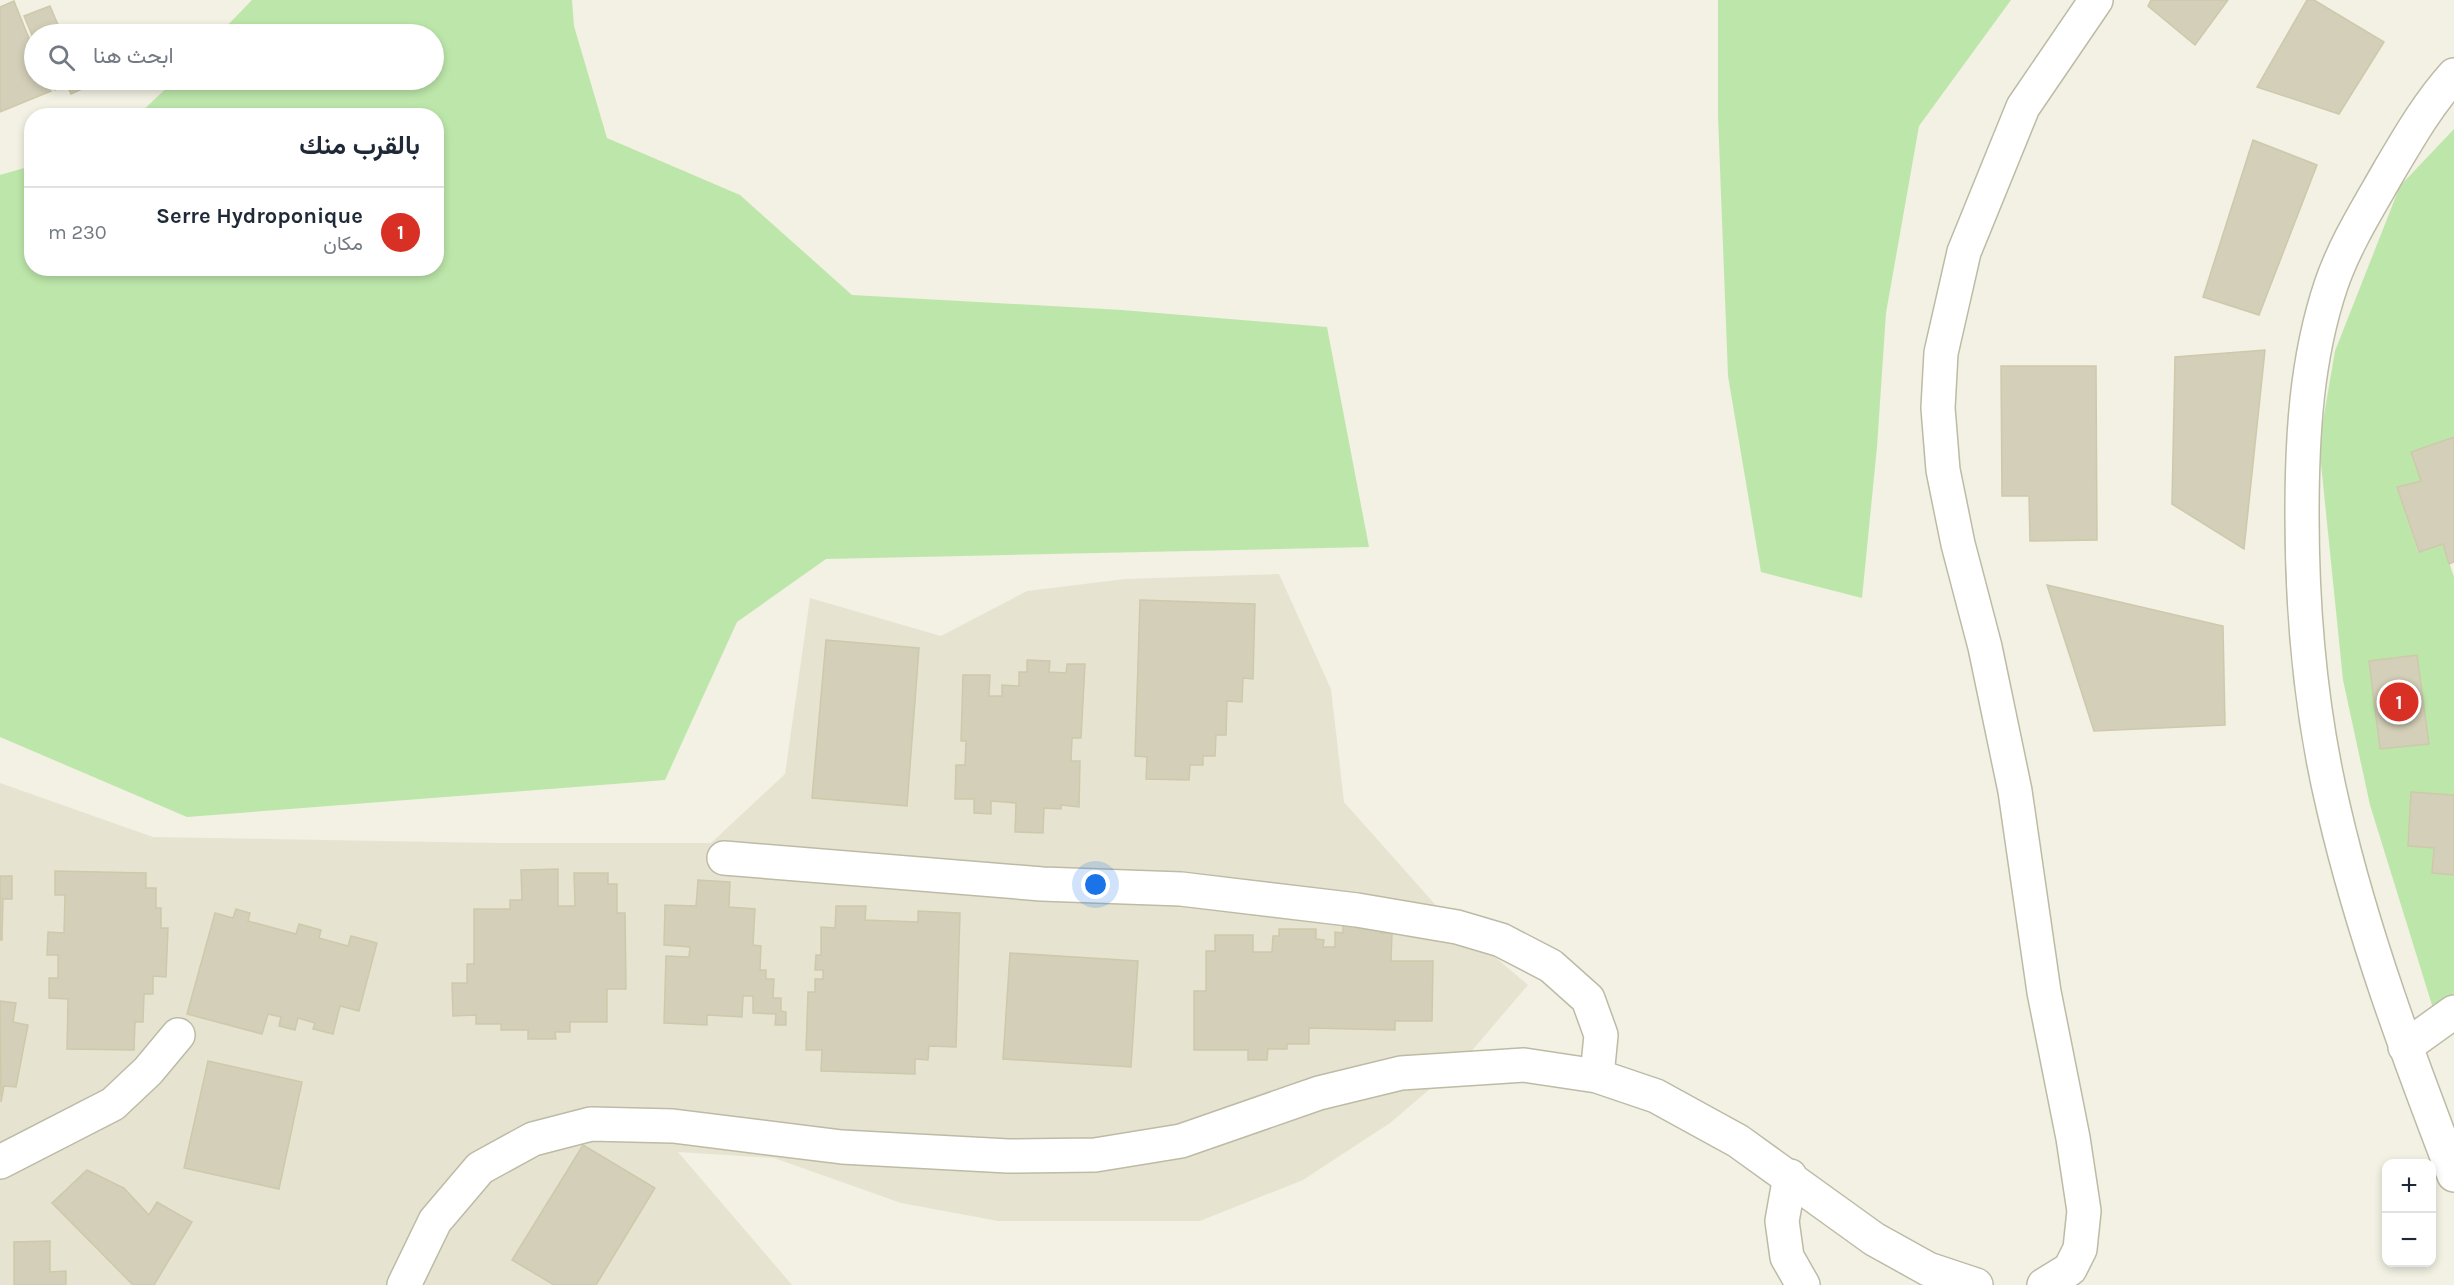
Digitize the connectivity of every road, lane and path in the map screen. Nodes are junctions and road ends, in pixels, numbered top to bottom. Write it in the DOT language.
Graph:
graph roads {
  1 [pos="2096,0"];
  2 [pos="2454,75"];
  3 [pos="724,858"];
  4 [pos="2454,1012"];
  5 [pos="178,1035"];
  6 [pos="2405,1047"];
  7 [pos="1597,1076"];
  8 [pos="0,1162"];
  9 [pos="2454,1175"];
  10 [pos="1790,1176"];
  11 [pos="404,1285"];
  12 [pos="1803,1285"];
  13 [pos="1977,1285"];
  14 [pos="2044,1285"];
  1 -- 14 [label="street"];
  2 -- 6 [label="street"];
  3 -- 7 [label="street"];
  4 -- 6 [label="street"];
  5 -- 8 [label="street"];
  6 -- 9 [label="street"];
  7 -- 10 [label="street"];
  7 -- 11 [label="street"];
  10 -- 12 [label="street"];
  10 -- 13 [label="street"];
}
